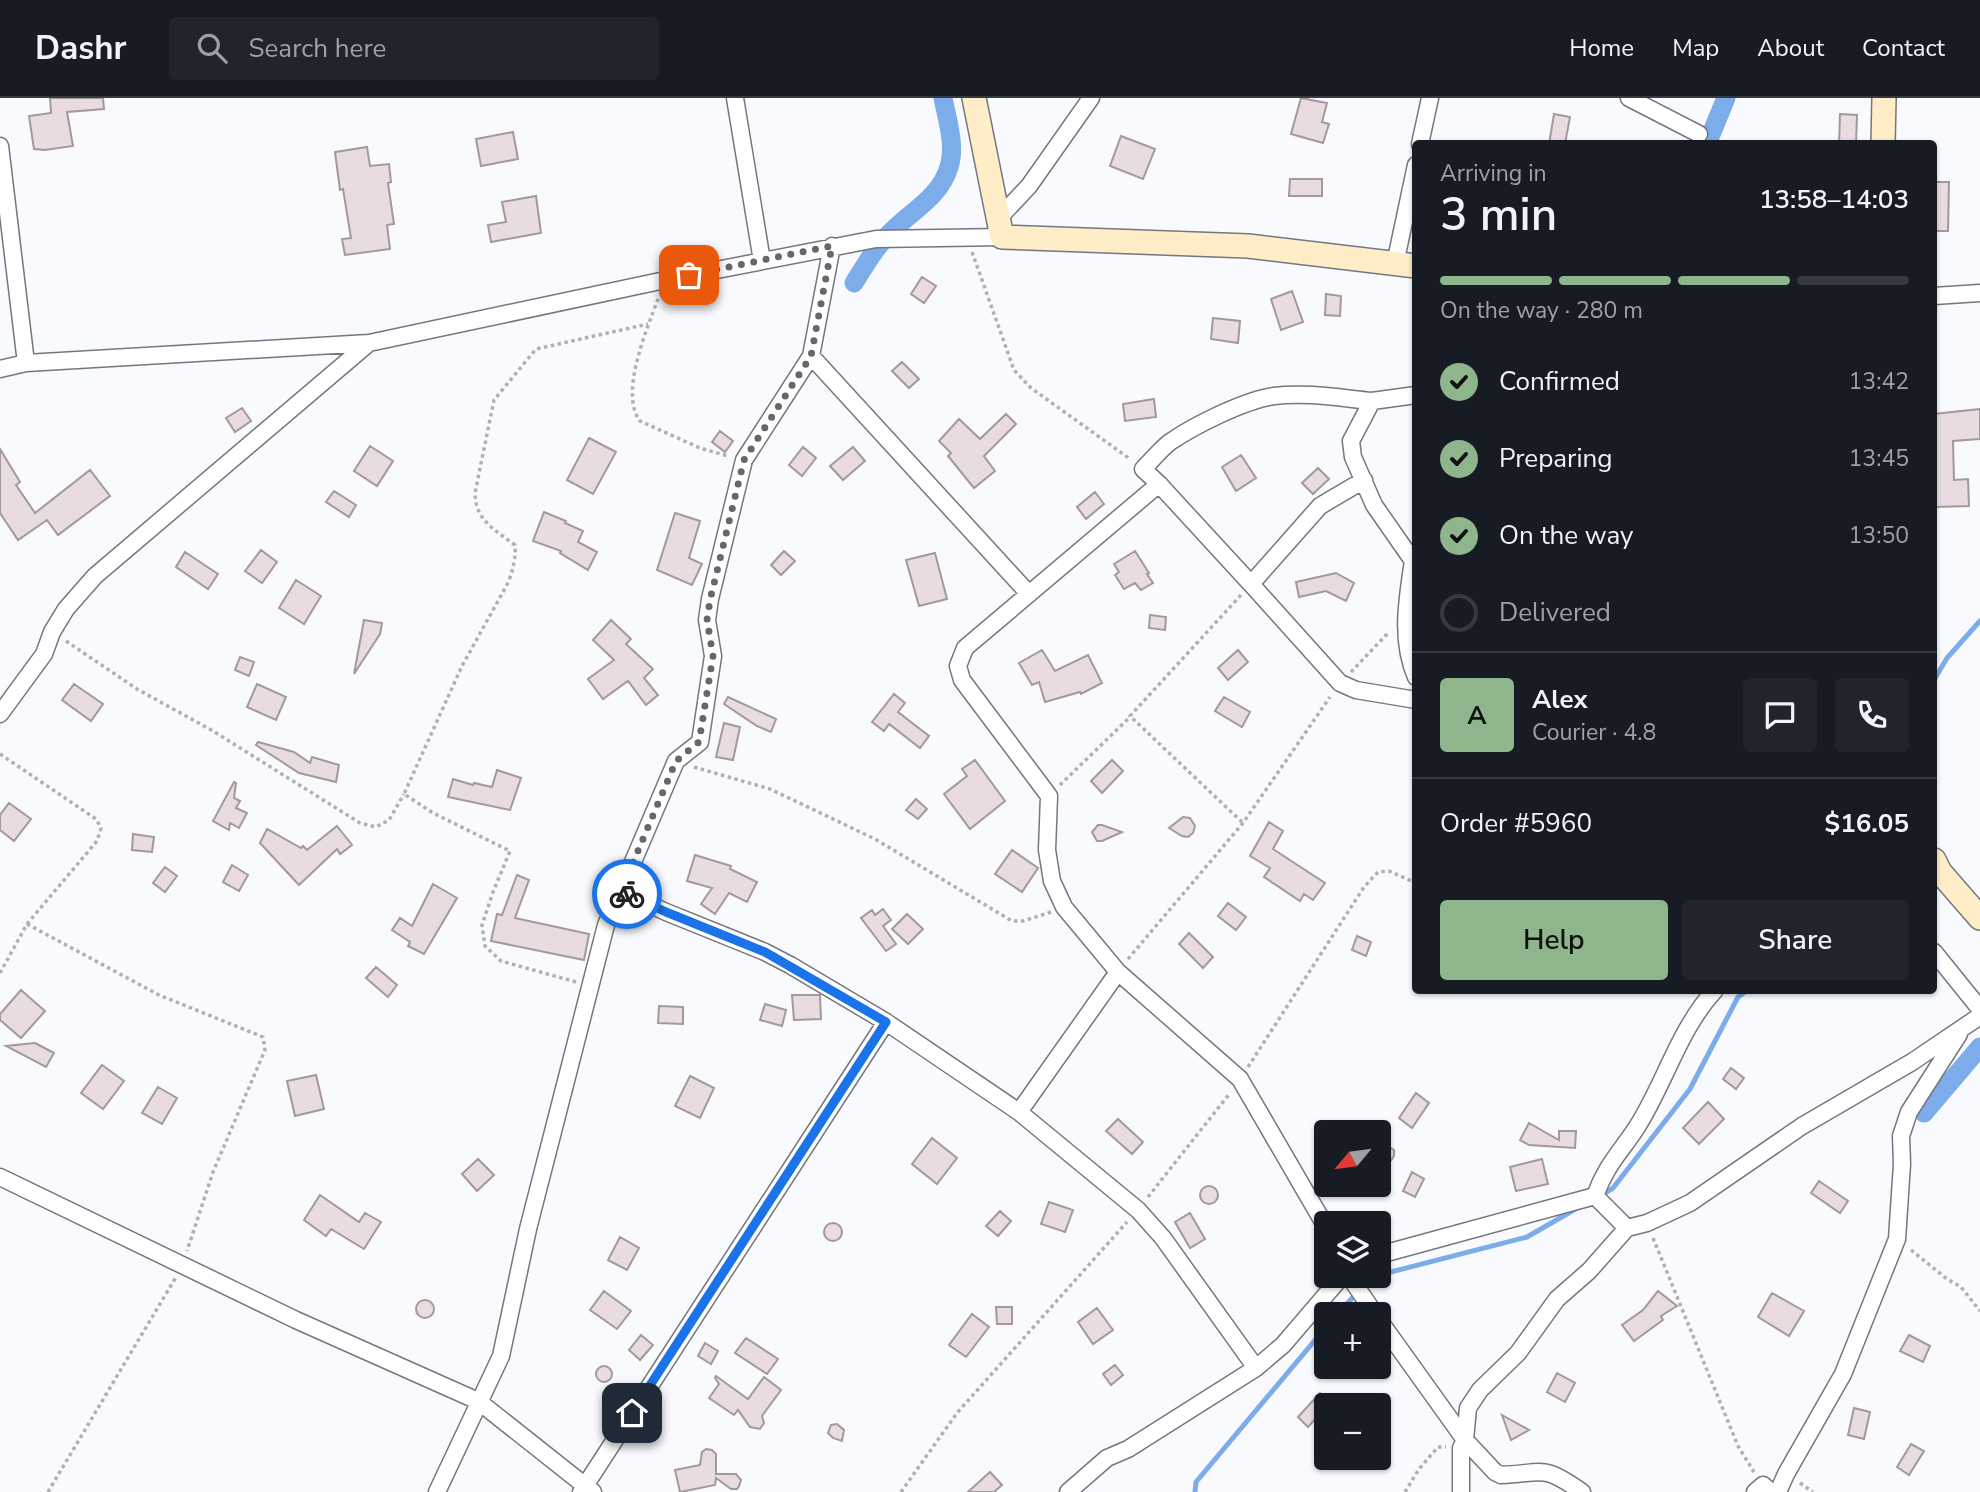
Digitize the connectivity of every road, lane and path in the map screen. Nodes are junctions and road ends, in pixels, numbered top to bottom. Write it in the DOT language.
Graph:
graph roads {
  1 [pos="735,98"];
  2 [pos="974,98"];
  3 [pos="1091,98"];
  4 [pos="1430,98"];
  5 [pos="1629,98"];
  6 [pos="1884,98"];
  7 [pos="1699,134"];
  8 [pos="1421,140"];
  9 [pos="1883,140"];
  10 [pos="0,146"];
  11 [pos="1412,205"];
  12 [pos="1000,228"];
  13 [pos="967,238"];
  14 [pos="832,246"];
  15 [pos="762,261"];
  16 [pos="1406,265"];
  17 [pos="664,280"];
  18 [pos="1980,293"];
  19 [pos="1937,296"];
  20 [pos="648,324"];
  21 [pos="369,343"];
  22 [pos="811,356"];
  23 [pos="26,363"];
  24 [pos="0,369"];
  25 [pos="1412,396"];
  26 [pos="1372,401"];
  27 [pos="744,460"];
  28 [pos="1143,469"];
  29 [pos="1364,480"];
  30 [pos="1159,484"];
  31 [pos="1412,557"];
  32 [pos="1412,577"];
  33 [pos="1251,584"];
  34 [pos="1029,594"];
  35 [pos="1405,615"];
  36 [pos="52,632"];
  37 [pos="1412,668"];
  38 [pos="1340,682"];
  39 [pos="1412,699"];
  40 [pos="0,714"];
  41 [pos="1130,716"];
  42 [pos="0,754"];
  43 [pos="676,761"];
  44 [pos="404,794"];
  45 [pos="1049,796"];
  46 [pos="1243,823"];
  47 [pos="1937,866"];
  48 [pos="1412,881"];
  49 [pos="621,891"];
  50 [pos="1063,907"];
  51 [pos="1980,918"];
  52 [pos="27,924"];
  53 [pos="1937,956"];
  54 [pos="1118,972"];
  55 [pos="0,973"];
  56 [pos="592,986"];
  57 [pos="1712,994"];
  58 [pos="1980,1009"];
  59 [pos="1980,1016"];
  60 [pos="886,1022"];
  61 [pos="1962,1029"];
  62 [pos="1240,1079"];
  63 [pos="1019,1112"];
  64 [pos="0,1177"];
  65 [pos="1595,1196"];
  66 [pos="1138,1210"];
  67 [pos="1317,1211"];
  68 [pos="1619,1219"];
  69 [pos="1647,1223"];
  70 [pos="1897,1239"];
  71 [pos="1391,1252"];
  72 [pos="183,1265"];
  73 [pos="1332,1288"];
  74 [pos="1980,1311"];
  75 [pos="1391,1338"];
  76 [pos="1256,1368"];
  77 [pos="478,1401"];
  78 [pos="1463,1444"];
  79 [pos="586,1490"];
  80 [pos="1763,1490"];
  81 [pos="48,1492"];
  82 [pos="437,1492"];
  83 [pos="901,1492"];
  84 [pos="1068,1492"];
  85 [pos="1405,1492"];
  86 [pos="1461,1492"];
  87 [pos="1582,1492"];
  88 [pos="1778,1492"];
  1 -- 15 [label="street"];
  2 -- 12 [label="street"];
  3 -- 12 [label="street"];
  4 -- 8 [label="street"];
  5 -- 7 [label="street"];
  6 -- 9 [label="street"];
  10 -- 23 [label="street"];
  11 -- 16 [label="street"];
  12 -- 13 [label="street"];
  12 -- 16 [label="street"];
  13 -- 14 [label="street"];
  13 -- 28 [label="path"];
  14 -- 15 [label="street"];
  14 -- 22 [label="street"];
  15 -- 17 [label="street"];
  17 -- 20 [label="path"];
  17 -- 21 [label="street"];
  18 -- 19 [label="street"];
  20 -- 27 [label="path"];
  20 -- 44 [label="path"];
  21 -- 23 [label="street"];
  21 -- 36 [label="street"];
  22 -- 27 [label="street"];
  22 -- 34 [label="street"];
  23 -- 24 [label="street"];
  25 -- 26 [label="street"];
  26 -- 28 [label="street"];
  26 -- 29 [label="street"];
  27 -- 43 [label="street"];
  28 -- 30 [label="street"];
  29 -- 31 [label="street"];
  29 -- 33 [label="street"];
  30 -- 33 [label="street"];
  30 -- 34 [label="street"];
  32 -- 35 [label="street"];
  33 -- 38 [label="street"];
  33 -- 41 [label="path"];
  34 -- 45 [label="street"];
  35 -- 37 [label="street"];
  35 -- 38 [label="path"];
  36 -- 40 [label="street"];
  36 -- 44 [label="path"];
  38 -- 39 [label="street"];
  38 -- 46 [label="path"];
  41 -- 45 [label="path"];
  41 -- 46 [label="path"];
  42 -- 52 [label="path"];
  43 -- 49 [label="street"];
  43 -- 50 [label="path"];
  44 -- 56 [label="path"];
  45 -- 50 [label="street"];
  46 -- 54 [label="path"];
  47 -- 51 [label="street"];
  48 -- 62 [label="path"];
  49 -- 56 [label="street"];
  49 -- 60 [label="street"];
  50 -- 54 [label="street"];
  52 -- 55 [label="path"];
  52 -- 72 [label="path"];
  53 -- 58 [label="street"];
  54 -- 62 [label="street"];
  54 -- 63 [label="street"];
  56 -- 77 [label="street"];
  57 -- 65 [label="street"];
  59 -- 61 [label="street"];
  60 -- 63 [label="street"];
  60 -- 79 [label="street"];
  61 -- 69 [label="street"];
  61 -- 70 [label="street"];
  62 -- 66 [label="path"];
  62 -- 67 [label="street"];
  63 -- 66 [label="street"];
  64 -- 72 [label="street"];
  65 -- 68 [label="street"];
  65 -- 71 [label="street"];
  66 -- 76 [label="street"];
  66 -- 83 [label="path"];
  68 -- 69 [label="street"];
  68 -- 78 [label="street"];
  69 -- 80 [label="path"];
  70 -- 74 [label="path"];
  70 -- 88 [label="street"];
  72 -- 77 [label="street"];
  72 -- 81 [label="path"];
  73 -- 76 [label="street"];
  75 -- 78 [label="street"];
  76 -- 84 [label="street"];
  77 -- 79 [label="street"];
  77 -- 82 [label="street"];
  78 -- 85 [label="path"];
  78 -- 86 [label="street"];
  78 -- 87 [label="street"];
}
